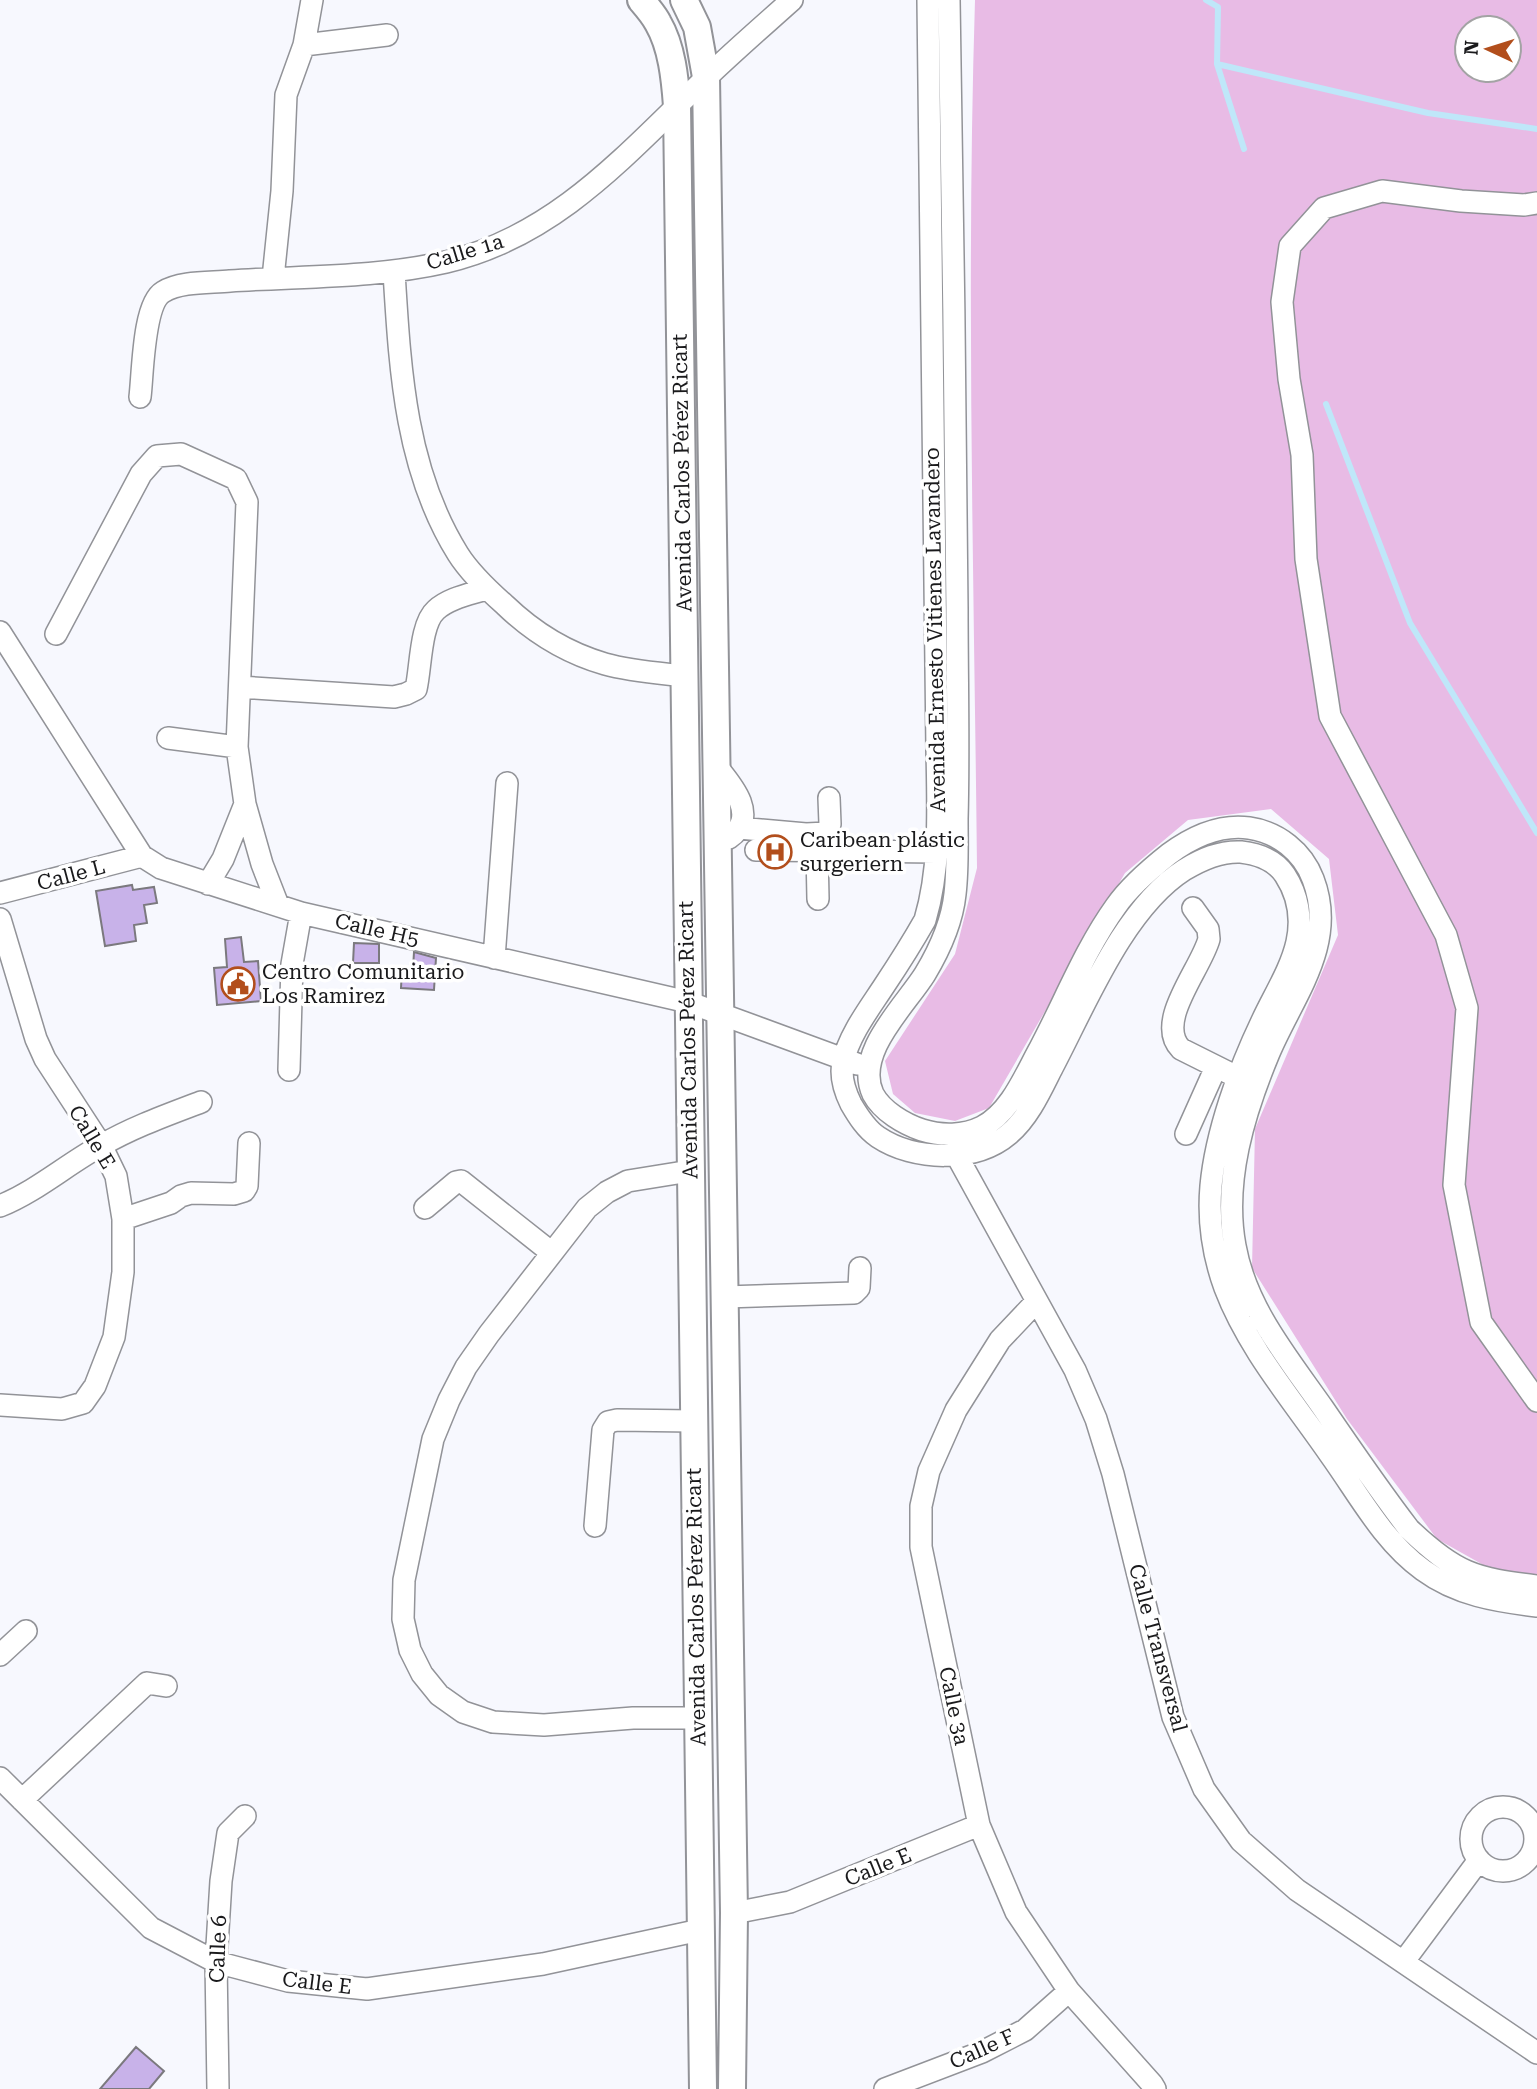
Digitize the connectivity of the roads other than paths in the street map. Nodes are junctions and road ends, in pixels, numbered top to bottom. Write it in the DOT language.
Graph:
graph roads {
  1 [pos="312,0"];
  2 [pos="641,0"];
  3 [pos="684,0"];
  4 [pos="792,0"];
  5 [pos="928,0"];
  6 [pos="948,0"];
  7 [pos="387,36"];
  8 [pos="304,45"];
  9 [pos="706,77"];
  10 [pos="677,106"];
  11 [pos="1537,203"];
  12 [pos="394,272"];
  13 [pos="273,278"];
  14 [pos="140,397"];
  15 [pos="486,589"];
  16 [pos="0,632"];
  17 [pos="56,634"];
  18 [pos="8,662"];
  19 [pos="684,676"];
  20 [pos="240,687"];
  21 [pos="168,738"];
  22 [pos="237,747"];
  23 [pos="717,767"];
  24 [pos="507,783"];
  25 [pos="829,798"];
  26 [pos="245,804"];
  27 [pos="739,828"];
  28 [pos="718,845"];
  29 [pos="756,850"];
  30 [pos="817,851"];
  31 [pos="936,852"];
  32 [pos="142,856"];
  33 [pos="208,884"];
  34 [pos="0,893"];
  35 [pos="818,899"];
  36 [pos="278,905"];
  37 [pos="1193,908"];
  38 [pos="301,913"];
  39 [pos="0,919"];
  40 [pos="494,958"];
  41 [pos="688,1002"];
  42 [pos="721,1016"];
  43 [pos="843,1060"];
  44 [pos="869,1066"];
  45 [pos="1216,1067"];
  46 [pos="289,1070"];
  47 [pos="1239,1078"];
  48 [pos="201,1102"];
  49 [pos="1003,1125"];
  50 [pos="1186,1134"];
  51 [pos="249,1143"];
  52 [pos="101,1145"];
  53 [pos="957,1156"];
  54 [pos="690,1171"];
  55 [pos="0,1206"];
  56 [pos="425,1208"];
  57 [pos="123,1219"];
  58 [pos="552,1253"];
  59 [pos="860,1268"];
  60 [pos="725,1297"];
  61 [pos="1036,1302"];
  62 [pos="1537,1401"];
  63 [pos="0,1405"];
  64 [pos="693,1421"];
  65 [pos="595,1526"];
  66 [pos="1409,1529"];
  67 [pos="1395,1545"];
  68 [pos="1537,1586"];
  69 [pos="1537,1606"];
  70 [pos="26,1631"];
  71 [pos="0,1655"];
  72 [pos="166,1686"];
  73 [pos="697,1718"];
  74 [pos="0,1778"];
  75 [pos="22,1800"];
  76 [pos="246,1816"];
  77 [pos="979,1825"];
  78 [pos="1479,1860"];
  79 [pos="734,1913"];
  80 [pos="700,1930"];
  81 [pos="1404,1961"];
  82 [pos="216,1962"];
  83 [pos="1069,1991"];
  84 [pos="1537,2053"];
  85 [pos="218,2089"];
  86 [pos="703,2089"];
  87 [pos="732,2089"];
  88 [pos="884,2089"];
  89 [pos="1154,2089"];
  1 -- 8 [label="street"];
  2 -- 10 [label="main road, Avenida Carlos Pérez Ricart"];
  3 -- 9 [label="main road, Avenida Carlos Pérez Ricart"];
  4 -- 9 [label="street, Calle 1a"];
  5 -- 31 [label="street, Avenida Ernesto Vitienes Lavandero"];
  6 -- 44 [label="street, Avenida Ernesto Vitienes Lavandero"];
  7 -- 8 [label="street"];
  8 -- 13 [label="street"];
  9 -- 10 [label="street, Calle 1a"];
  9 -- 23 [label="main road, Avenida Carlos Pérez Ricart"];
  10 -- 12 [label="street, Calle 1a"];
  10 -- 19 [label="main road, Avenida Carlos Pérez Ricart"];
  11 -- 62 [label="street"];
  12 -- 13 [label="street, Calle 1a"];
  12 -- 15 [label="street"];
  13 -- 14 [label="street, Calle 1a"];
  15 -- 19 [label="street"];
  15 -- 20 [label="street"];
  16 -- 18 [label="street"];
  17 -- 20 [label="street"];
  18 -- 32 [label="street"];
  19 -- 41 [label="main road, Avenida Carlos Pérez Ricart"];
  20 -- 22 [label="street"];
  21 -- 22 [label="street"];
  22 -- 26 [label="street"];
  23 -- 27 [label="street"];
  23 -- 28 [label="main road, Avenida Carlos Pérez Ricart"];
  24 -- 40 [label="street"];
  25 -- 27 [label="street"];
  26 -- 33 [label="street"];
  26 -- 36 [label="street"];
  27 -- 28 [label="street"];
  28 -- 42 [label="main road, Avenida Carlos Pérez Ricart"];
  29 -- 30 [label="street"];
  30 -- 31 [label="street"];
  30 -- 35 [label="street"];
  31 -- 43 [label="street, Avenida Ernesto Vitienes Lavandero"];
  32 -- 33 [label="street, Calle H5"];
  32 -- 34 [label="street, Calle L"];
  33 -- 36 [label="street, Calle H5"];
  36 -- 38 [label="street, Calle H5"];
  37 -- 45 [label="street"];
  38 -- 40 [label="street, Calle H5"];
  38 -- 46 [label="street"];
  39 -- 52 [label="street, Calle E"];
  40 -- 41 [label="street, Calle H5"];
  41 -- 42 [label="street, Calle H5"];
  41 -- 54 [label="main road, Avenida Carlos Pérez Ricart"];
  42 -- 43 [label="street, Calle H5"];
  42 -- 60 [label="main road, Avenida Carlos Pérez Ricart"];
  43 -- 44 [label="street, Calle H5"];
  43 -- 53 [label="street"];
  44 -- 49 [label="street"];
  45 -- 47 [label="street"];
  45 -- 50 [label="street"];
  47 -- 49 [label="street"];
  47 -- 67 [label="street"];
  48 -- 52 [label="street"];
  49 -- 53 [label="street"];
  49 -- 66 [label="street"];
  51 -- 57 [label="street"];
  52 -- 55 [label="street"];
  52 -- 57 [label="street, Calle E"];
  53 -- 61 [label="street, Calle Transversal"];
  54 -- 58 [label="street"];
  54 -- 64 [label="main road, Avenida Carlos Pérez Ricart"];
  56 -- 58 [label="street"];
  57 -- 63 [label="street, Calle E"];
  58 -- 73 [label="street"];
  59 -- 60 [label="street"];
  60 -- 79 [label="main road, Avenida Carlos Pérez Ricart"];
  61 -- 77 [label="street, Calle 3a"];
  61 -- 81 [label="street, Calle Transversal"];
  64 -- 65 [label="street"];
  64 -- 73 [label="main road, Avenida Carlos Pérez Ricart"];
  66 -- 67 [label="street"];
  66 -- 68 [label="street"];
  67 -- 69 [label="street"];
  70 -- 71 [label="street"];
  72 -- 75 [label="street"];
  73 -- 80 [label="main road, Avenida Carlos Pérez Ricart"];
  74 -- 75 [label="street, Calle E"];
  75 -- 82 [label="street, Calle E"];
  76 -- 82 [label="street, Calle 6"];
  77 -- 79 [label="street, Calle E"];
  77 -- 83 [label="street, Calle 3a"];
  78 -- 81 [label="street"];
  79 -- 87 [label="main road, Avenida Carlos Pérez Ricart"];
  80 -- 82 [label="street, Calle E"];
  80 -- 86 [label="main road, Avenida Carlos Pérez Ricart"];
  81 -- 84 [label="street, Calle Transversal"];
  82 -- 85 [label="street, Calle 6"];
  83 -- 88 [label="street, Calle F"];
  83 -- 89 [label="street, Calle 3a"];
}
